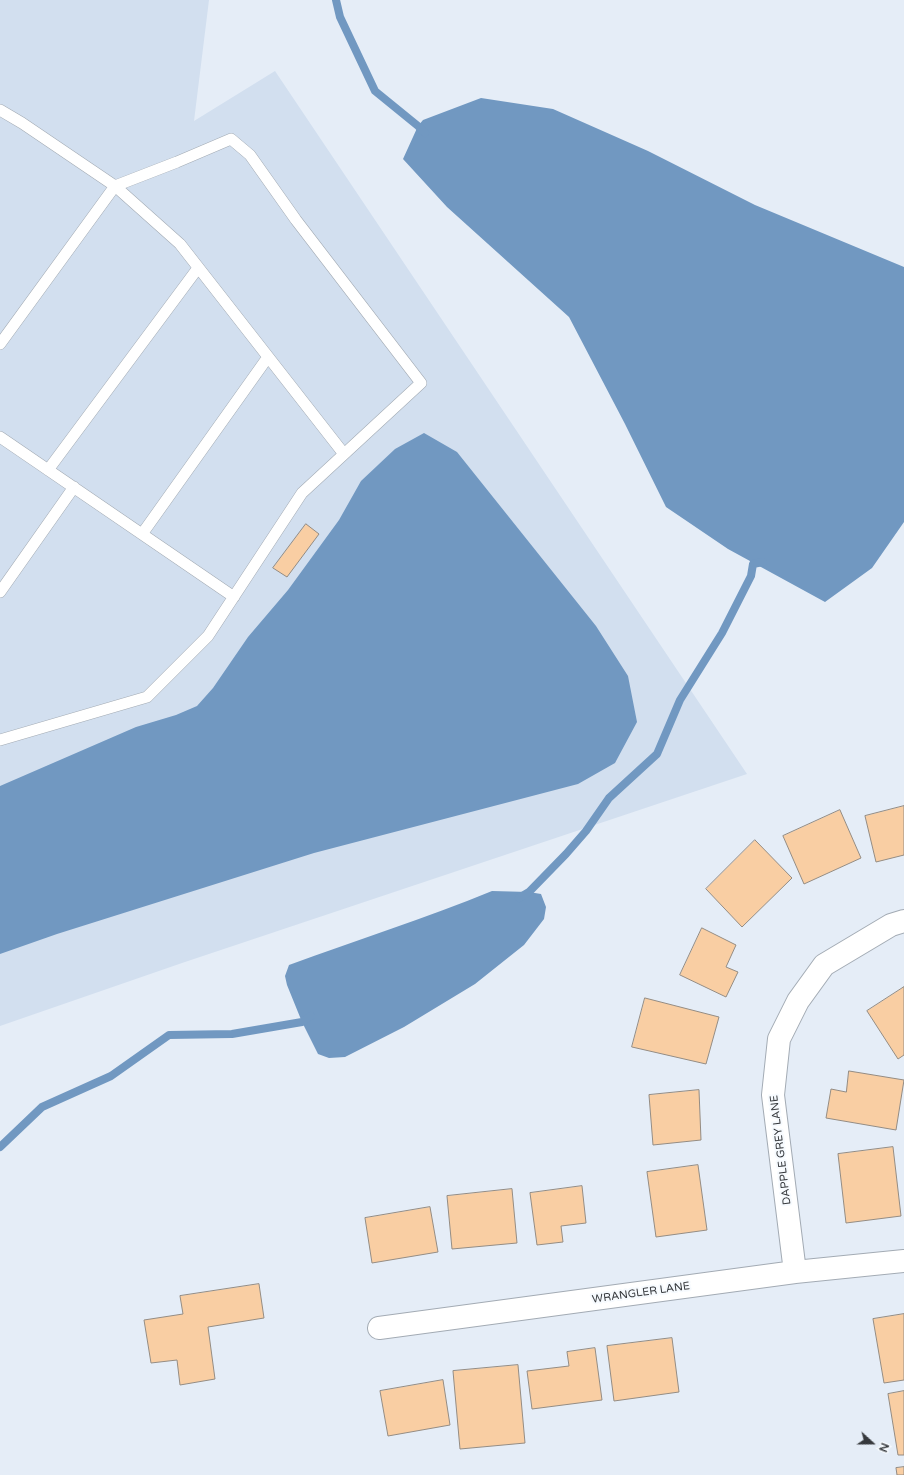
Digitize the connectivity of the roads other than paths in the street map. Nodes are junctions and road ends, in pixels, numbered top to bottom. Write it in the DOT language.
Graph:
graph roads {
  1 [pos="0,110"];
  2 [pos="115,186"];
  3 [pos="198,268"];
  4 [pos="0,344"];
  5 [pos="268,357"];
  6 [pos="0,437"];
  7 [pos="344,454"];
  8 [pos="48,470"];
  9 [pos="74,487"];
  10 [pos="142,534"];
  11 [pos="0,592"];
  12 [pos="234,597"];
  13 [pos="0,740"];
  14 [pos="904,920"];
  15 [pos="904,1261"];
  16 [pos="795,1272"];
  17 [pos="379,1328"];
  1 -- 2 [label="lane"];
  2 -- 3 [label="lane"];
  2 -- 4 [label="lane"];
  2 -- 7 [label="lane"];
  3 -- 5 [label="lane"];
  3 -- 8 [label="lane"];
  5 -- 7 [label="lane"];
  5 -- 10 [label="lane"];
  6 -- 8 [label="lane"];
  7 -- 12 [label="lane"];
  8 -- 9 [label="lane"];
  9 -- 10 [label="lane"];
  9 -- 11 [label="lane"];
  10 -- 12 [label="lane"];
  12 -- 13 [label="lane"];
  14 -- 16 [label="street, DAPPLE GREY LANE"];
  15 -- 16 [label="street, WRANGLER LANE"];
  16 -- 17 [label="street, WRANGLER LANE"];
}
